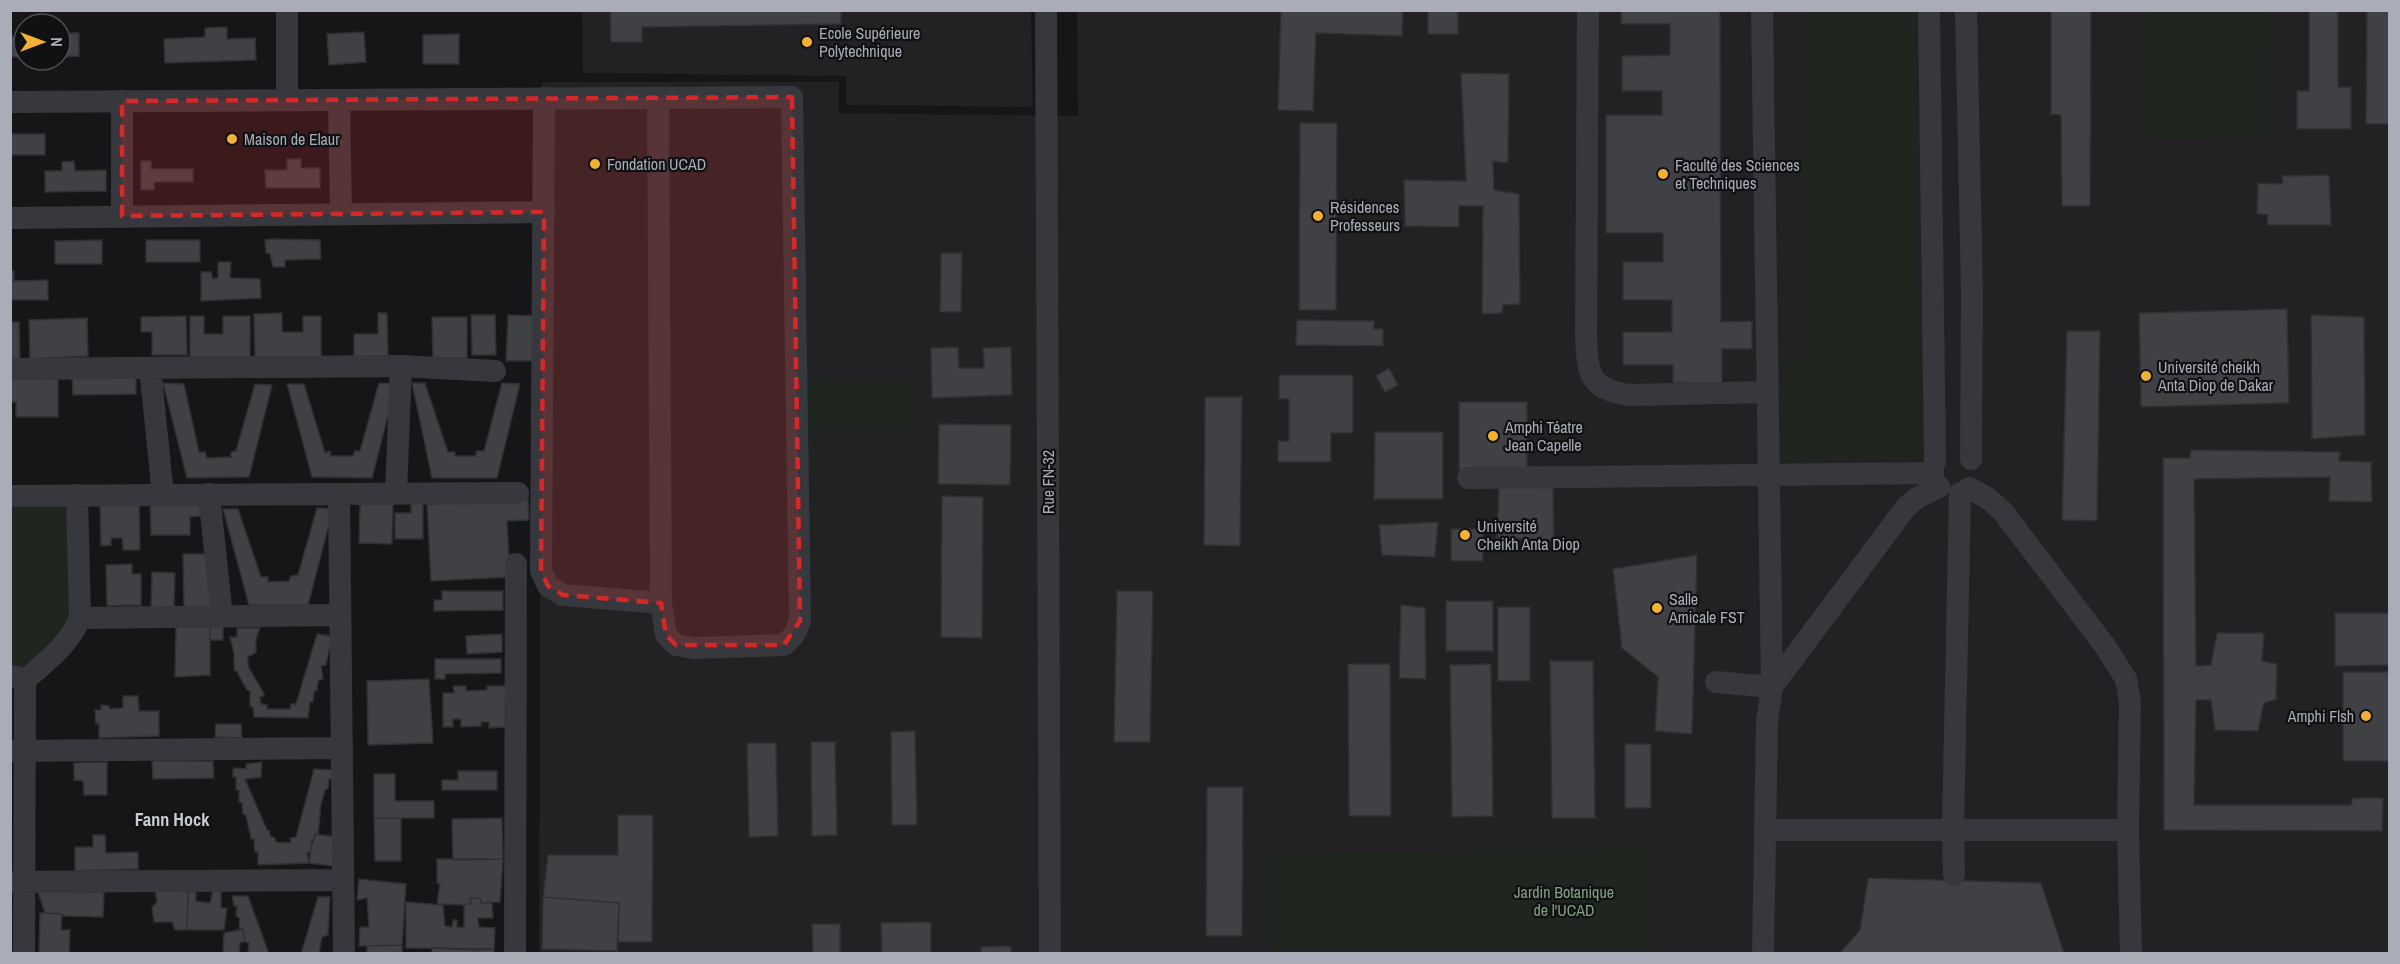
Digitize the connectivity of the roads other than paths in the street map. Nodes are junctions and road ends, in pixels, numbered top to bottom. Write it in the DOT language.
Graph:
graph roads {
  1 [pos="287,10"];
  2 [pos="1046,10"];
  3 [pos="1588,10"];
  4 [pos="1762,10"];
  5 [pos="1929,10"];
  6 [pos="1965,10"];
  7 [pos="543,98"];
  8 [pos="658,98"];
  9 [pos="287,100"];
  10 [pos="339,100"];
  11 [pos="122,101"];
  12 [pos="10,102"];
  13 [pos="544,212"];
  14 [pos="341,214"];
  15 [pos="122,216"];
  16 [pos="10,218"];
  17 [pos="401,366"];
  18 [pos="150,368"];
  19 [pos="10,369"];
  20 [pos="495,371"];
  21 [pos="1767,392"];
  22 [pos="1971,459"];
  23 [pos="1769,475"];
  24 [pos="1468,478"];
  25 [pos="1947,481"];
  26 [pos="396,493"];
  27 [pos="518,493"];
  28 [pos="339,494"];
  29 [pos="77,495"];
  30 [pos="163,495"];
  31 [pos="209,495"];
  32 [pos="10,496"];
  33 [pos="516,564"];
  34 [pos="661,603"];
  35 [pos="340,615"];
  36 [pos="222,617"];
  37 [pos="80,618"];
  38 [pos="18,678"];
  39 [pos="1716,682"];
  40 [pos="1772,687"];
  41 [pos="342,748"];
  42 [pos="18,751"];
  43 [pos="1953,829"];
  44 [pos="1765,830"];
  45 [pos="2128,830"];
  46 [pos="1954,874"];
  47 [pos="343,880"];
  48 [pos="17,882"];
  49 [pos="24,954"];
  50 [pos="344,954"];
  51 [pos="514,954"];
  52 [pos="1050,954"];
  53 [pos="1763,954"];
  54 [pos="2131,954"];
  1 -- 9 [label="street"];
  2 -- 52 [label="street, Rue FN-32"];
  3 -- 21 [label="street"];
  4 -- 21 [label="street"];
  5 -- 25 [label="street"];
  6 -- 22 [label="street"];
  7 -- 8 [label="street"];
  7 -- 10 [label="street"];
  7 -- 13 [label="street"];
  8 -- 34 [label="street"];
  8 -- 34 [label="street"];
  9 -- 10 [label="street"];
  9 -- 11 [label="street"];
  10 -- 14 [label="street"];
  11 -- 12 [label="street"];
  11 -- 15 [label="street"];
  13 -- 14 [label="street"];
  13 -- 34 [label="street"];
  14 -- 15 [label="street"];
  15 -- 16 [label="street"];
  17 -- 18 [label="street"];
  17 -- 20 [label="street"];
  17 -- 26 [label="street"];
  18 -- 19 [label="street"];
  18 -- 30 [label="street"];
  21 -- 23 [label="street"];
  22 -- 25 [label="street"];
  22 -- 25 [label="street"];
  23 -- 24 [label="street"];
  23 -- 25 [label="street"];
  23 -- 40 [label="street"];
  25 -- 40 [label="street"];
  25 -- 43 [label="street"];
  25 -- 45 [label="street"];
  26 -- 27 [label="street"];
  26 -- 28 [label="street"];
  28 -- 31 [label="street"];
  28 -- 35 [label="street"];
  29 -- 30 [label="street"];
  29 -- 32 [label="street"];
  29 -- 37 [label="street"];
  30 -- 31 [label="street"];
  31 -- 36 [label="street"];
  33 -- 51 [label="street"];
  35 -- 36 [label="street"];
  35 -- 41 [label="street"];
  36 -- 37 [label="street"];
  37 -- 38 [label="street"];
  38 -- 42 [label="street"];
  39 -- 40 [label="street"];
  40 -- 44 [label="street"];
  41 -- 42 [label="street"];
  41 -- 47 [label="street"];
  42 -- 48 [label="street"];
  43 -- 44 [label="street"];
  43 -- 45 [label="street"];
  43 -- 46 [label="street"];
  44 -- 53 [label="street"];
  45 -- 54 [label="street"];
  47 -- 48 [label="street"];
  47 -- 50 [label="street"];
  48 -- 49 [label="street"];
}
